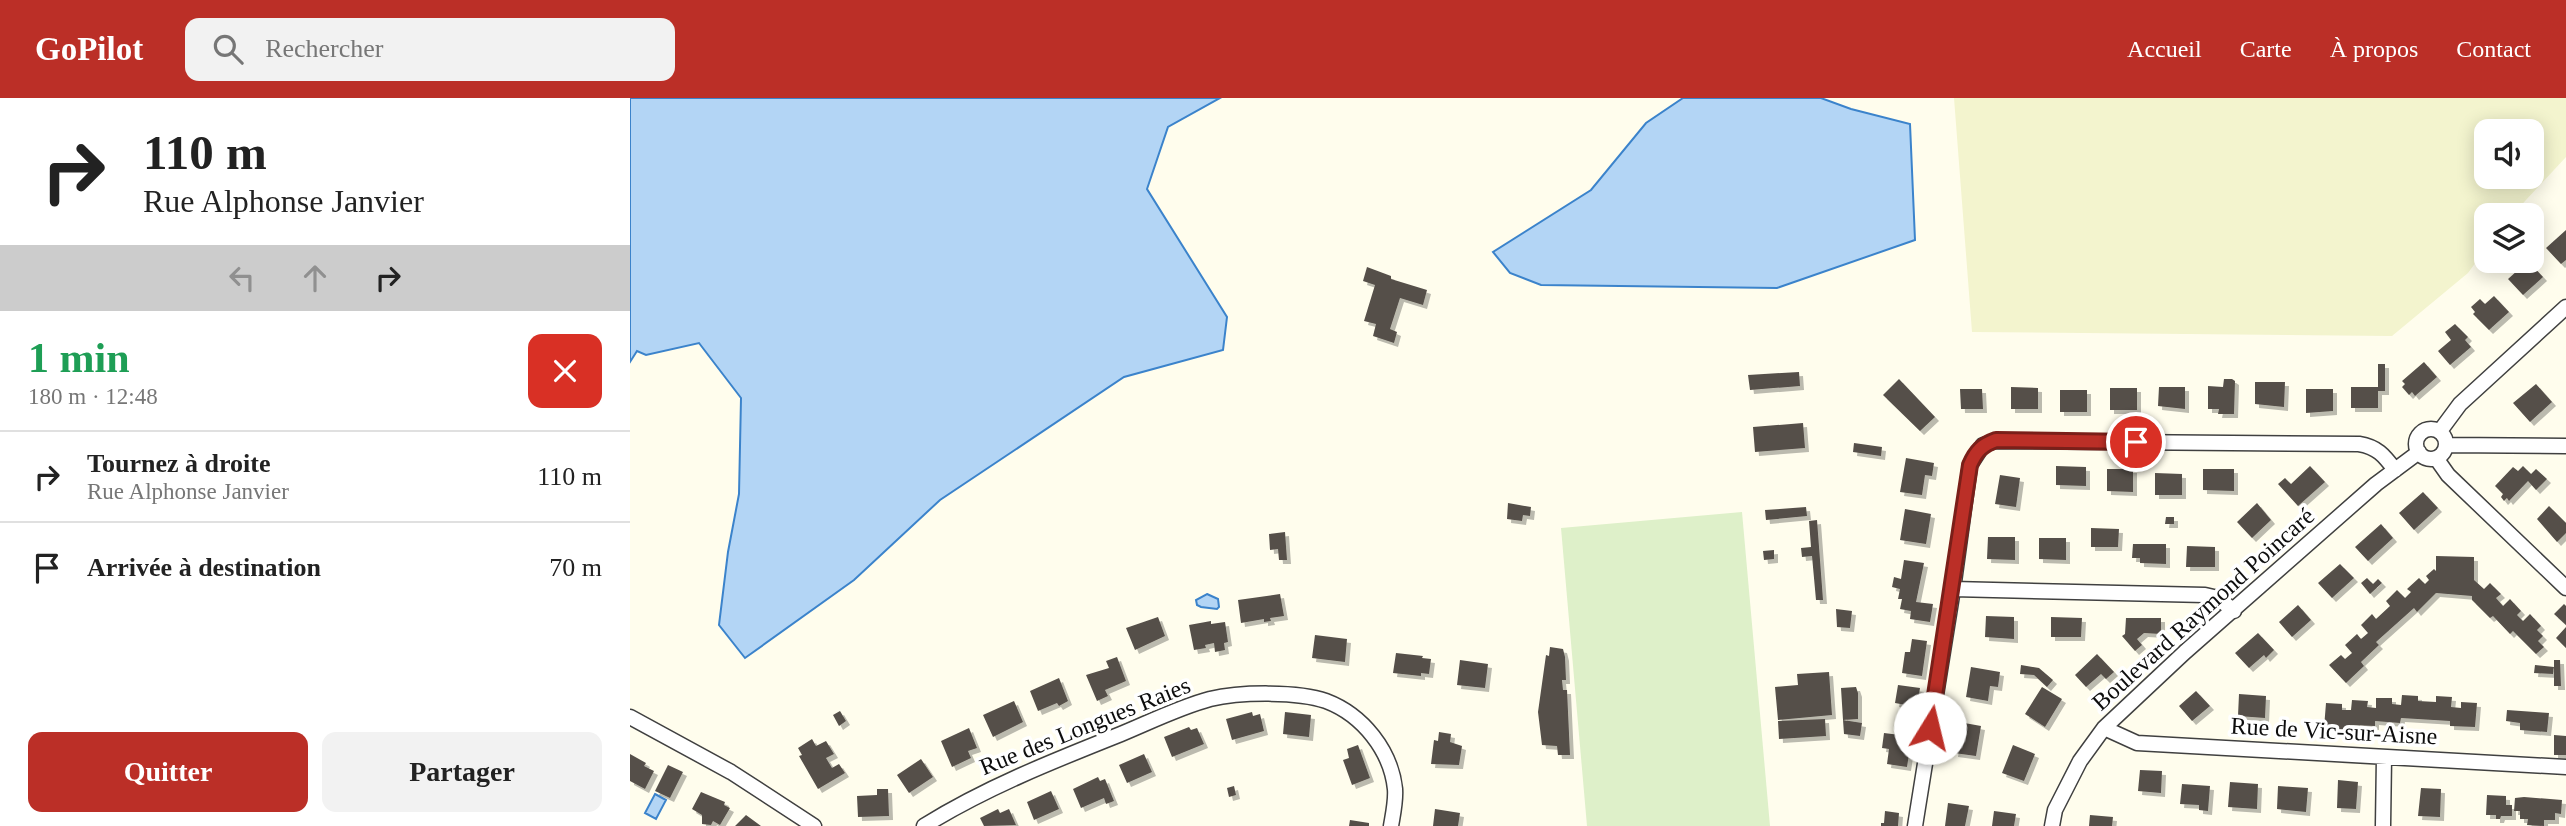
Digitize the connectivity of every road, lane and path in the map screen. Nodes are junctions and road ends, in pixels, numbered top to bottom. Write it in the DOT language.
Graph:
graph roads {
  1 [pos="2566,307"];
  2 [pos="2440,431"];
  3 [pos="2447,445"];
  4 [pos="2566,446"];
  5 [pos="2419,452"];
  6 [pos="2436,458"];
  7 [pos="2395,470"];
  8 [pos="2566,588"];
  9 [pos="1953,589"];
  10 [pos="2234,611"];
  11 [pos="630,717"];
  12 [pos="2104,727"];
  13 [pos="2384,757"];
  14 [pos="2566,767"];
  15 [pos="814,826"];
  16 [pos="924,826"];
  17 [pos="1391,826"];
  18 [pos="1915,826"];
  19 [pos="2052,826"];
  20 [pos="2383,826"];
  1 -- 2 [label="street"];
  2 -- 3 [label="street"];
  2 -- 5 [label="street"];
  3 -- 4 [label="street"];
  3 -- 6 [label="street"];
  5 -- 6 [label="street"];
  5 -- 7 [label="street, Boulevard Raymond Poincaré"];
  6 -- 8 [label="street"];
  7 -- 9 [label="street"];
  7 -- 10 [label="street, Boulevard Raymond Poincaré"];
  9 -- 10 [label="street"];
  9 -- 18 [label="street"];
  10 -- 12 [label="street, Boulevard Raymond Poincaré"];
  11 -- 15 [label="street"];
  12 -- 13 [label="street, Rue de Vic-sur-Aisne"];
  12 -- 19 [label="street, Boulevard Raymond Poincaré"];
  13 -- 14 [label="street, Rue de Vic-sur-Aisne"];
  13 -- 20 [label="street"];
  16 -- 17 [label="street, Rue des Longues Raies"];
}
